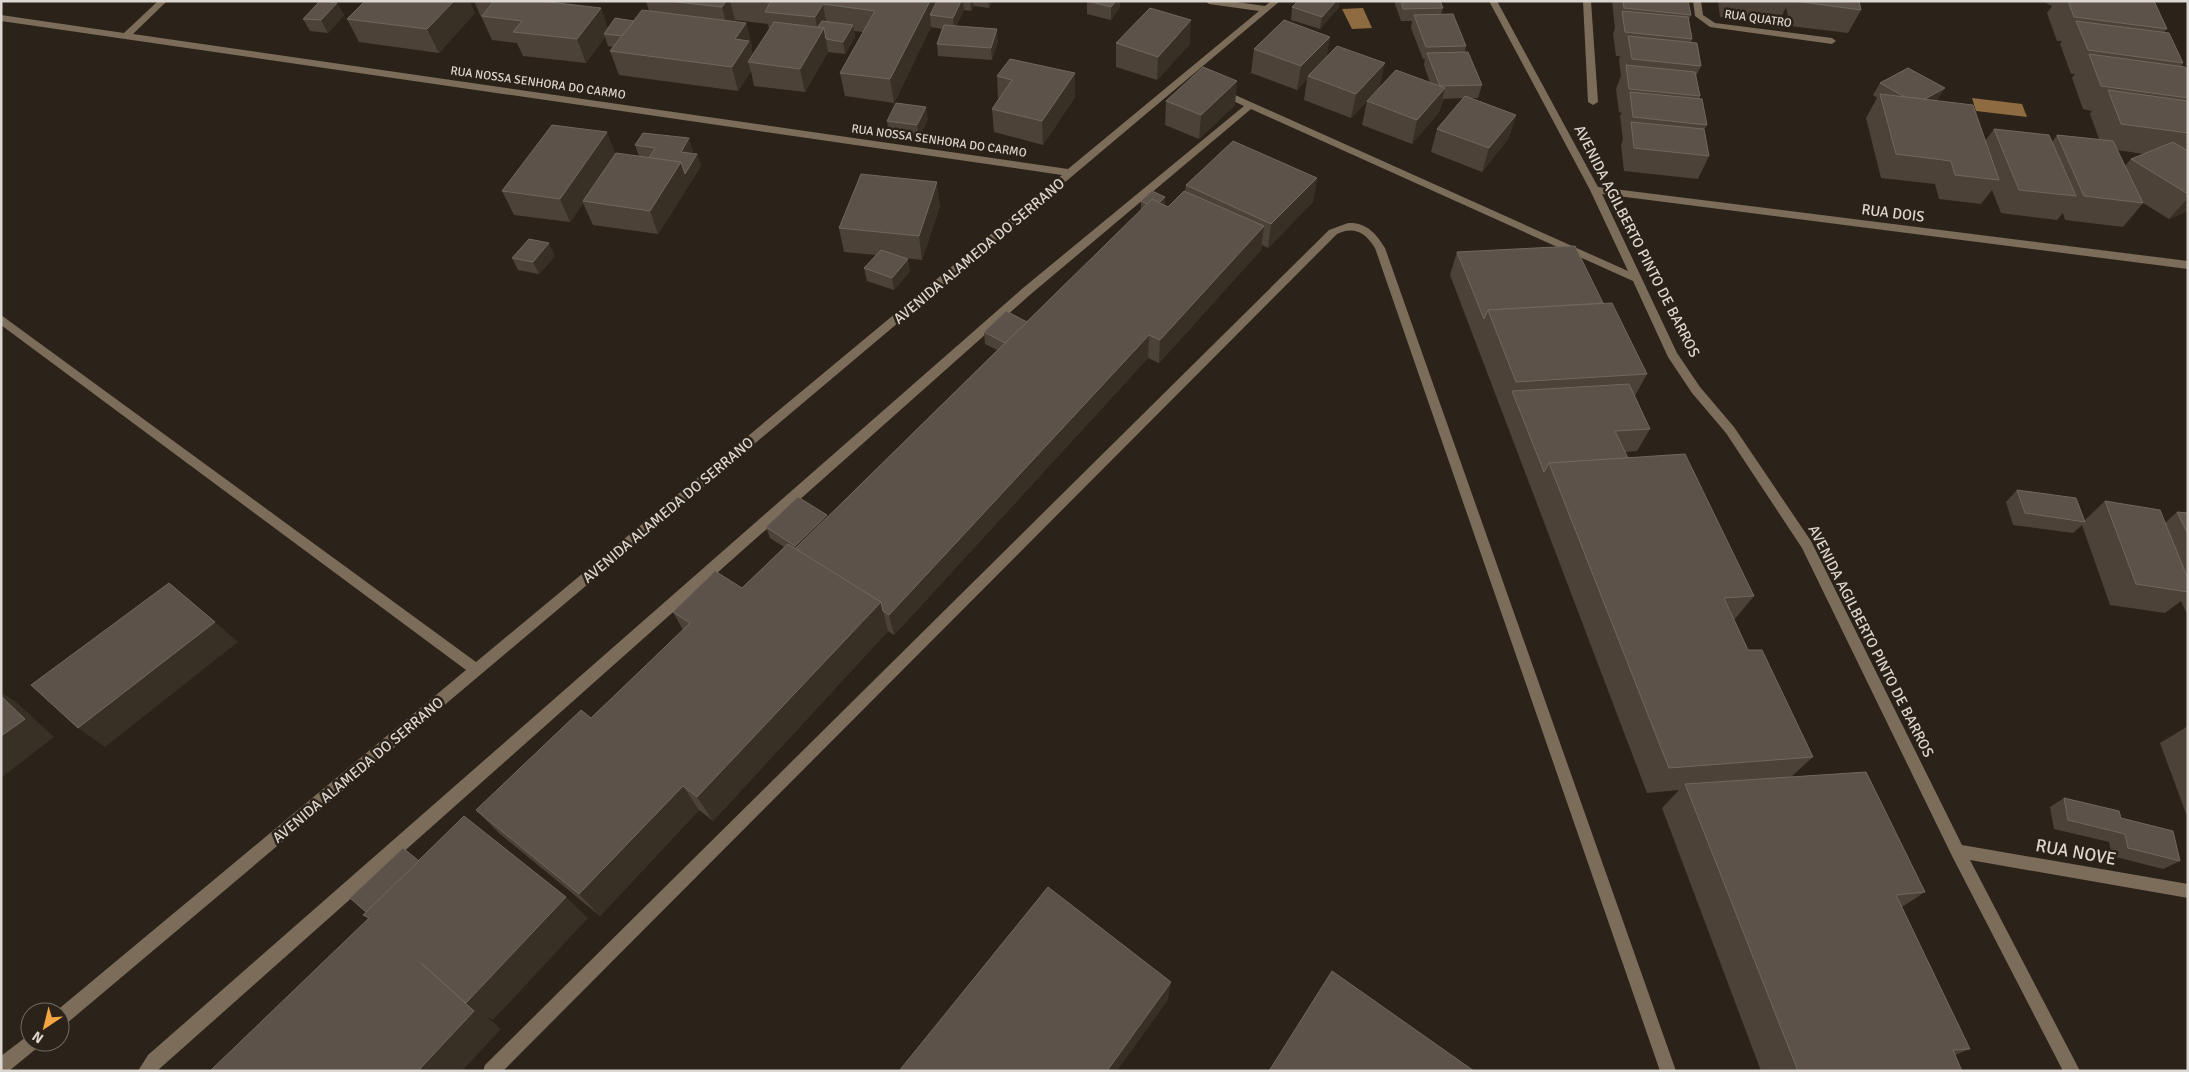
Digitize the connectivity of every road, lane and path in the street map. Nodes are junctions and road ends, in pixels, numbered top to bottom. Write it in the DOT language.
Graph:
graph roads {
  1 [pos="163,1"];
  2 [pos="1209,1"];
  3 [pos="1493,1"];
  4 [pos="1587,1"];
  5 [pos="1696,1"];
  6 [pos="1271,5"];
  7 [pos="1,18"];
  8 [pos="126,36"];
  9 [pos="1832,41"];
  10 [pos="1214,88"];
  11 [pos="1593,102"];
  12 [pos="1250,105"];
  13 [pos="1072,173"];
  14 [pos="1595,190"];
  15 [pos="2188,265"];
  16 [pos="1636,279"];
  17 [pos="1,319"];
  18 [pos="477,670"];
  19 [pos="1957,851"];
  20 [pos="2188,891"];
  21 [pos="70,1010"];
  22 [pos="20,1051"];
  23 [pos="150,1066"];
  24 [pos="1,1067"];
  25 [pos="491,1071"];
  26 [pos="1668,1071"];
  27 [pos="2072,1071"];
  1 -- 8 [label="street"];
  2 -- 6 [label="street"];
  3 -- 14 [label="street, AVENIDA AGILBERTO PINTO DE BARROS"];
  4 -- 11 [label="street"];
  5 -- 9 [label="street, RUA QUATRO"];
  6 -- 13 [label="street, AVENIDA ALAMEDA DO SERRANO"];
  7 -- 8 [label="street, RUA NOSSA SENHORA DO CARMO"];
  8 -- 13 [label="street, RUA NOSSA SENHORA DO CARMO"];
  10 -- 12 [label="street"];
  12 -- 16 [label="street"];
  12 -- 23 [label="street"];
  13 -- 18 [label="street, AVENIDA ALAMEDA DO SERRANO"];
  14 -- 15 [label="street, RUA DOIS"];
  14 -- 16 [label="street, AVENIDA AGILBERTO PINTO DE BARROS"];
  16 -- 19 [label="street, AVENIDA AGILBERTO PINTO DE BARROS"];
  17 -- 18 [label="street"];
  18 -- 21 [label="street, AVENIDA ALAMEDA DO SERRANO"];
  19 -- 20 [label="street, RUA NOVE"];
  19 -- 27 [label="street, AVENIDA AGILBERTO PINTO DE BARROS"];
  22 -- 24 [label="street"];
  25 -- 26 [label="street"];
}
